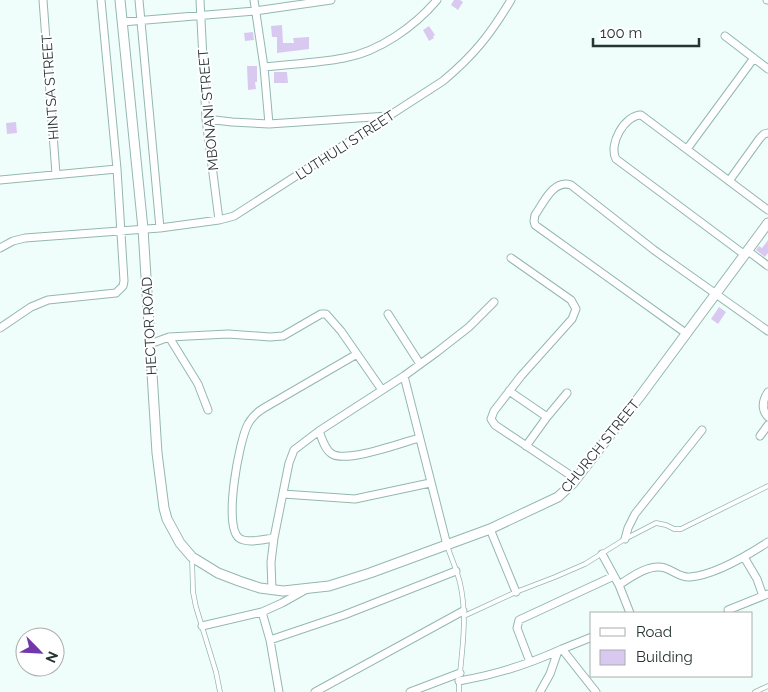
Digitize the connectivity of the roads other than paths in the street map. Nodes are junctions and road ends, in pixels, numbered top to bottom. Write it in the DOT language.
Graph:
graph roads {
  1 [pos="43,0"];
  2 [pos="101,0"];
  3 [pos="120,0"];
  4 [pos="139,0"];
  5 [pos="200,0"];
  6 [pos="254,0"];
  7 [pos="331,0"];
  8 [pos="437,0"];
  9 [pos="511,0"];
  10 [pos="310,2"];
  11 [pos="255,10"];
  12 [pos="201,16"];
  13 [pos="122,22"];
  14 [pos="141,22"];
  15 [pos="726,36"];
  16 [pos="754,58"];
  17 [pos="264,67"];
  18 [pos="768,69"];
  19 [pos="388,116"];
  20 [pos="206,119"];
  21 [pos="269,124"];
  22 [pos="767,133"];
  23 [pos="687,149"];
  24 [pos="117,168"];
  25 [pos="56,174"];
  26 [pos="0,180"];
  27 [pos="729,181"];
  28 [pos="768,210"];
  29 [pos="219,220"];
  30 [pos="768,223"];
  31 [pos="160,228"];
  32 [pos="143,229"];
  33 [pos="120,230"];
  34 [pos="0,248"];
  35 [pos="747,253"];
  36 [pos="511,258"];
  37 [pos="768,266"];
  38 [pos="717,293"];
  39 [pos="494,302"];
  40 [pos="388,314"];
  41 [pos="0,328"];
  42 [pos="768,331"];
  43 [pos="687,334"];
  44 [pos="169,337"];
  45 [pos="150,344"];
  46 [pos="357,354"];
  47 [pos="420,364"];
  48 [pos="404,376"];
  49 [pos="382,390"];
  50 [pos="509,391"];
  51 [pos="768,392"];
  52 [pos="567,393"];
  53 [pos="208,410"];
  54 [pos="547,417"];
  55 [pos="768,417"];
  56 [pos="768,425"];
  57 [pos="702,430"];
  58 [pos="318,432"];
  59 [pos="760,436"];
  60 [pos="419,438"];
  61 [pos="526,446"];
  62 [pos="576,479"];
  63 [pos="430,483"];
  64 [pos="768,486"];
  65 [pos="283,494"];
  66 [pos="490,529"];
  67 [pos="274,538"];
  68 [pos="625,539"];
  69 [pos="768,542"];
  70 [pos="447,545"];
  71 [pos="602,554"];
  72 [pos="192,556"];
  73 [pos="744,558"];
  74 [pos="456,572"];
  75 [pos="614,576"];
  76 [pos="619,585"];
  77 [pos="307,589"];
  78 [pos="272,590"];
  79 [pos="516,592"];
  80 [pos="765,595"];
  81 [pos="728,610"];
  82 [pos="262,612"];
  83 [pos="630,612"];
  84 [pos="463,613"];
  85 [pos="202,626"];
  86 [pos="590,638"];
  87 [pos="270,640"];
  88 [pos="560,650"];
  89 [pos="530,662"];
  90 [pos="460,677"];
  91 [pos="768,686"];
  92 [pos="220,692"];
  93 [pos="279,692"];
  94 [pos="315,692"];
  95 [pos="410,692"];
  96 [pos="459,692"];
  97 [pos="540,692"];
  98 [pos="596,692"];
  99 [pos="755,692"];
  1 -- 25 [label="street, HINTSA STREET"];
  2 -- 24 [label="street, HECTOR ROAD"];
  3 -- 13 [label="street, HECTOR ROAD"];
  4 -- 14 [label="street"];
  5 -- 12 [label="street, MBONANI STREET"];
  6 -- 11 [label="street"];
  7 -- 10 [label="street"];
  8 -- 17 [label="street"];
  9 -- 19 [label="street, LUTHULI STREET"];
  10 -- 11 [label="street"];
  11 -- 12 [label="street"];
  11 -- 17 [label="street"];
  12 -- 14 [label="street"];
  12 -- 20 [label="street, MBONANI STREET"];
  13 -- 14 [label="street"];
  13 -- 32 [label="street, HECTOR ROAD"];
  14 -- 31 [label="street"];
  15 -- 16 [label="street"];
  16 -- 18 [label="street"];
  16 -- 23 [label="street"];
  17 -- 21 [label="street"];
  19 -- 21 [label="street"];
  19 -- 29 [label="street, LUTHULI STREET"];
  20 -- 21 [label="street"];
  20 -- 29 [label="street, MBONANI STREET"];
  22 -- 27 [label="street"];
  23 -- 27 [label="street"];
  23 -- 35 [label="street"];
  24 -- 25 [label="street"];
  24 -- 33 [label="street, HECTOR ROAD"];
  25 -- 26 [label="street"];
  27 -- 28 [label="street"];
  29 -- 31 [label="street, LUTHULI STREET"];
  30 -- 35 [label="street, CHURCH STREET"];
  31 -- 32 [label="street, LUTHULI STREET"];
  32 -- 33 [label="street, LUTHULI STREET"];
  32 -- 45 [label="street, HECTOR ROAD"];
  33 -- 34 [label="street, LUTHULI STREET"];
  33 -- 41 [label="street, HECTOR ROAD"];
  35 -- 37 [label="street"];
  35 -- 38 [label="street, CHURCH STREET"];
  36 -- 50 [label="street"];
  38 -- 42 [label="street"];
  38 -- 43 [label="street, CHURCH STREET"];
  38 -- 43 [label="street"];
  39 -- 47 [label="street"];
  40 -- 47 [label="street"];
  43 -- 62 [label="street, CHURCH STREET"];
  44 -- 45 [label="street"];
  44 -- 46 [label="street"];
  44 -- 53 [label="street"];
  45 -- 72 [label="street, HECTOR ROAD"];
  46 -- 49 [label="street"];
  46 -- 67 [label="street"];
  47 -- 48 [label="street"];
  48 -- 49 [label="street"];
  48 -- 60 [label="street"];
  49 -- 58 [label="street"];
  50 -- 54 [label="street"];
  50 -- 61 [label="street"];
  51 -- 55 [label="street"];
  52 -- 54 [label="street"];
  54 -- 61 [label="street"];
  56 -- 59 [label="street"];
  57 -- 68 [label="street"];
  58 -- 60 [label="street"];
  58 -- 65 [label="street"];
  60 -- 63 [label="street"];
  61 -- 62 [label="street"];
  62 -- 66 [label="street, CHURCH STREET"];
  63 -- 65 [label="street"];
  63 -- 70 [label="street"];
  64 -- 68 [label="lane"];
  65 -- 67 [label="street"];
  66 -- 70 [label="street, CHURCH STREET"];
  66 -- 79 [label="street"];
  67 -- 78 [label="street"];
  68 -- 71 [label="lane"];
  69 -- 73 [label="street"];
  70 -- 74 [label="lane"];
  70 -- 77 [label="street, CHURCH STREET"];
  71 -- 75 [label="street"];
  71 -- 79 [label="lane"];
  72 -- 78 [label="street, HECTOR ROAD"];
  72 -- 85 [label="lane"];
  73 -- 76 [label="street"];
  73 -- 80 [label="street"];
  74 -- 84 [label="lane"];
  74 -- 87 [label="street"];
  75 -- 76 [label="street"];
  75 -- 89 [label="street"];
  76 -- 83 [label="street"];
  77 -- 78 [label="street, CHURCH STREET"];
  77 -- 82 [label="street"];
  79 -- 84 [label="lane"];
  80 -- 81 [label="street"];
  82 -- 85 [label="street"];
  82 -- 87 [label="street"];
  84 -- 90 [label="lane"];
  84 -- 94 [label="street"];
  85 -- 92 [label="lane"];
  86 -- 88 [label="street"];
  87 -- 93 [label="street"];
  88 -- 89 [label="street"];
  88 -- 97 [label="street"];
  88 -- 98 [label="street"];
  89 -- 90 [label="street"];
  90 -- 95 [label="street"];
  90 -- 96 [label="lane"];
  91 -- 99 [label="lane"];
}
